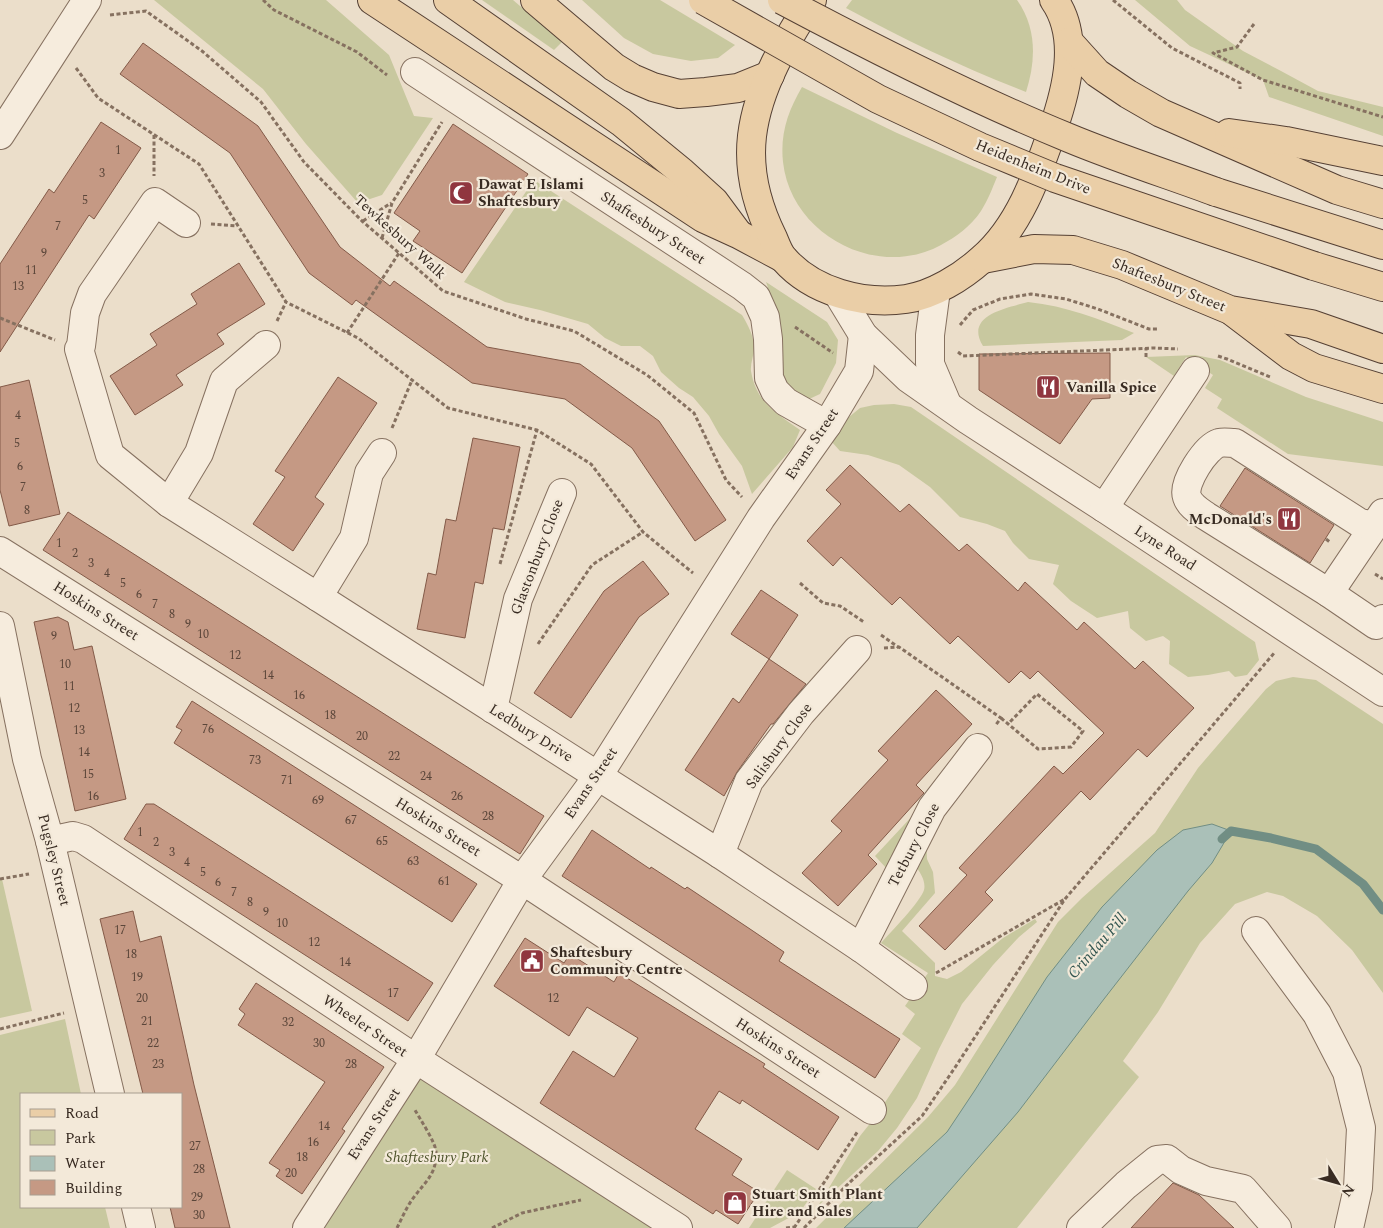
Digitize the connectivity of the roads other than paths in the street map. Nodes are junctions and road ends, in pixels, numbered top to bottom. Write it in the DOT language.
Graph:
graph roads {
  1 [pos="372,0"];
  2 [pos="448,0"];
  3 [pos="535,0"];
  4 [pos="703,0"];
  5 [pos="782,0"];
  6 [pos="812,0"];
  7 [pos="1054,0"];
  8 [pos="80,10"];
  9 [pos="1069,42"];
  10 [pos="415,72"];
  11 [pos="770,75"];
  12 [pos="1190,127"];
  13 [pos="0,135"];
  14 [pos="1383,161"];
  15 [pos="1383,204"];
  16 [pos="186,222"];
  17 [pos="738,234"];
  18 [pos="1383,245"];
  19 [pos="783,258"];
  20 [pos="983,259"];
  21 [pos="1383,287"];
  22 [pos="936,290"];
  23 [pos="838,294"];
  24 [pos="1230,310"];
  25 [pos="863,335"];
  26 [pos="266,345"];
  27 [pos="941,347"];
  28 [pos="1383,349"];
  29 [pos="1196,358"];
  30 [pos="888,360"];
  31 [pos="859,371"];
  32 [pos="1383,389"];
  33 [pos="946,404"];
  34 [pos="827,425"];
  35 [pos="382,453"];
  36 [pos="562,493"];
  37 [pos="169,503"];
  38 [pos="1104,508"];
  39 [pos="1379,520"];
  40 [pos="0,551"];
  41 [pos="1329,593"];
  42 [pos="318,596"];
  43 [pos="1383,619"];
  44 [pos="0,626"];
  45 [pos="868,636"];
  46 [pos="1383,692"];
  47 [pos="493,709"];
  48 [pos="978,748"];
  49 [pos="598,776"];
  50 [pos="50,841"];
  51 [pos="720,854"];
  52 [pos="522,880"];
  53 [pos="1256,931"];
  54 [pos="861,948"];
  55 [pos="913,986"];
  56 [pos="416,1059"];
  57 [pos="110,1093"];
  58 [pos="872,1110"];
  59 [pos="136,1208"];
  60 [pos="141,1228"];
  61 [pos="307,1228"];
  62 [pos="678,1228"];
  63 [pos="1081,1228"];
  64 [pos="1277,1228"];
  65 [pos="1349,1228"];
  1 -- 17 [label="main road"];
  2 -- 17 [label="main road"];
  3 -- 11 [label="main road"];
  4 -- 21 [label="main road, Heidenheim Drive, bridge"];
  5 -- 18 [label="main road, bridge"];
  6 -- 11 [label="main road"];
  7 -- 9 [label="main road"];
  8 -- 13 [label="street"];
  9 -- 12 [label="main road"];
  9 -- 20 [label="main road"];
  10 -- 34 [label="street, Shaftesbury Street"];
  11 -- 19 [label="main road"];
  12 -- 14 [label="main road"];
  12 -- 15 [label="main road"];
  16 -- 37 [label="street, Ledbury Drive"];
  17 -- 19 [label="main road"];
  19 -- 23 [label="main road"];
  20 -- 22 [label="main road"];
  20 -- 24 [label="main road, Shaftesbury Street"];
  22 -- 23 [label="main road"];
  22 -- 27 [label="street"];
  23 -- 25 [label="street, Lyne Road"];
  24 -- 28 [label="main road, Shaftesbury Street"];
  24 -- 32 [label="main road"];
  25 -- 30 [label="street, Lyne Road"];
  25 -- 31 [label="street, Evans Street"];
  26 -- 37 [label="street"];
  27 -- 30 [label="street"];
  27 -- 33 [label="street"];
  29 -- 38 [label="street"];
  30 -- 31 [label="street"];
  30 -- 33 [label="street, Lyne Road"];
  31 -- 34 [label="street, Evans Street"];
  33 -- 38 [label="street, Lyne Road"];
  34 -- 49 [label="street, Evans Street"];
  35 -- 42 [label="street"];
  36 -- 47 [label="street, Glastonbury Close"];
  37 -- 42 [label="street, Ledbury Drive"];
  38 -- 46 [label="street, Lyne Road"];
  39 -- 41 [label="street"];
  39 -- 41 [label="street"];
  40 -- 52 [label="street, Hoskins Street"];
  41 -- 43 [label="street"];
  42 -- 47 [label="street, Ledbury Drive"];
  44 -- 50 [label="street, Pugsley Street"];
  45 -- 51 [label="street, Salisbury Close"];
  47 -- 49 [label="street, Ledbury Drive"];
  48 -- 54 [label="street, Tetbury Close"];
  49 -- 51 [label="street, Ledbury Drive"];
  49 -- 52 [label="street, Evans Street"];
  50 -- 56 [label="street, Wheeler Street"];
  50 -- 57 [label="street, Pugsley Street"];
  51 -- 54 [label="street, Ledbury Drive"];
  52 -- 56 [label="street, Evans Street"];
  52 -- 58 [label="street, Hoskins Street"];
  53 -- 65 [label="street"];
  54 -- 55 [label="street, Ledbury Drive"];
  56 -- 61 [label="street, Evans Street"];
  56 -- 62 [label="street, Wheeler Street"];
  59 -- 60 [label="street"];
  63 -- 64 [label="street"];
}
